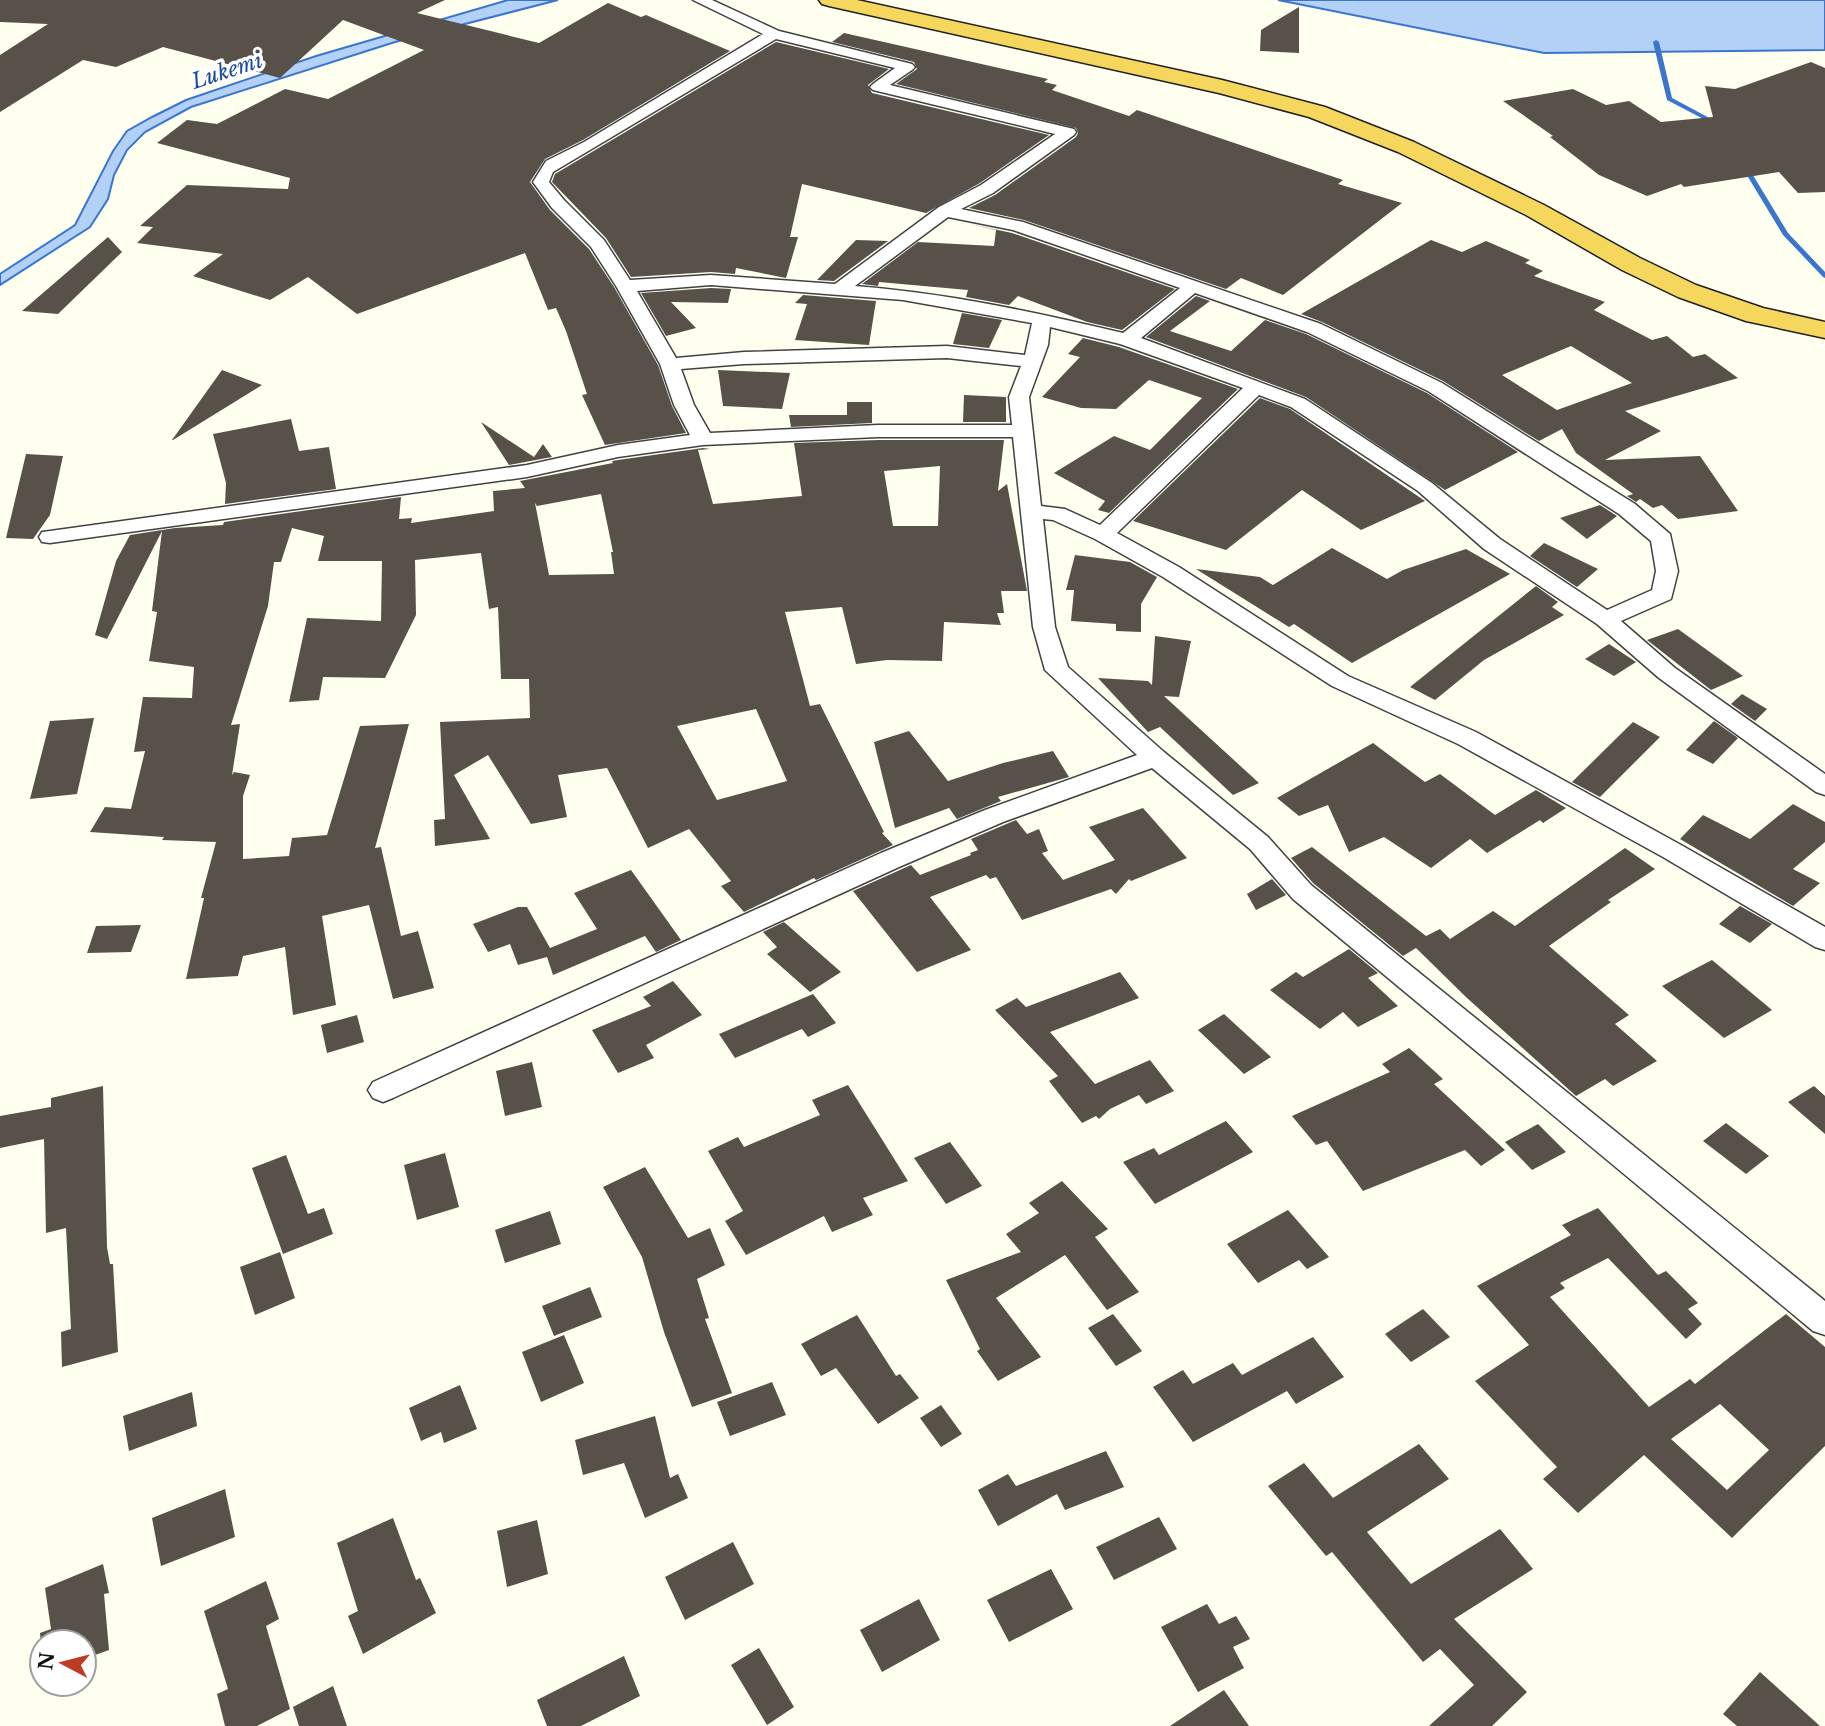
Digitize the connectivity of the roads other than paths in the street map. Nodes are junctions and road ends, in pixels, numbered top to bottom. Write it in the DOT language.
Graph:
graph roads {
  1 [pos="700,0"];
  2 [pos="829,0"];
  3 [pos="774,34"];
  4 [pos="945,211"];
  5 [pos="625,286"];
  6 [pos="1193,286"];
  7 [pos="841,288"];
  8 [pos="1042,319"];
  9 [pos="1825,330"];
  10 [pos="1126,340"];
  11 [pos="1032,362"];
  12 [pos="670,364"];
  13 [pos="1256,386"];
  14 [pos="1023,431"];
  15 [pos="703,439"];
  16 [pos="1033,512"];
  17 [pos="1103,534"];
  18 [pos="50,537"];
  19 [pos="1605,619"];
  20 [pos="1155,758"];
  21 [pos="1825,786"];
  22 [pos="1825,940"];
  23 [pos="383,1090"];
  24 [pos="1825,1321"];
  1 -- 3 [label="street"];
  2 -- 9 [label="highway"];
  3 -- 4 [label="street"];
  3 -- 5 [label="street"];
  4 -- 6 [label="street"];
  4 -- 7 [label="street"];
  5 -- 7 [label="street"];
  5 -- 12 [label="street"];
  6 -- 10 [label="street"];
  6 -- 19 [label="street"];
  7 -- 8 [label="street"];
  8 -- 10 [label="street"];
  8 -- 11 [label="street"];
  10 -- 13 [label="street"];
  11 -- 12 [label="street"];
  11 -- 14 [label="street"];
  12 -- 15 [label="street"];
  13 -- 17 [label="street"];
  13 -- 19 [label="street"];
  14 -- 15 [label="street"];
  14 -- 16 [label="street"];
  15 -- 18 [label="street"];
  16 -- 17 [label="street"];
  16 -- 20 [label="street"];
  17 -- 22 [label="street"];
  19 -- 21 [label="street"];
  20 -- 23 [label="street"];
  20 -- 24 [label="street"];
}
